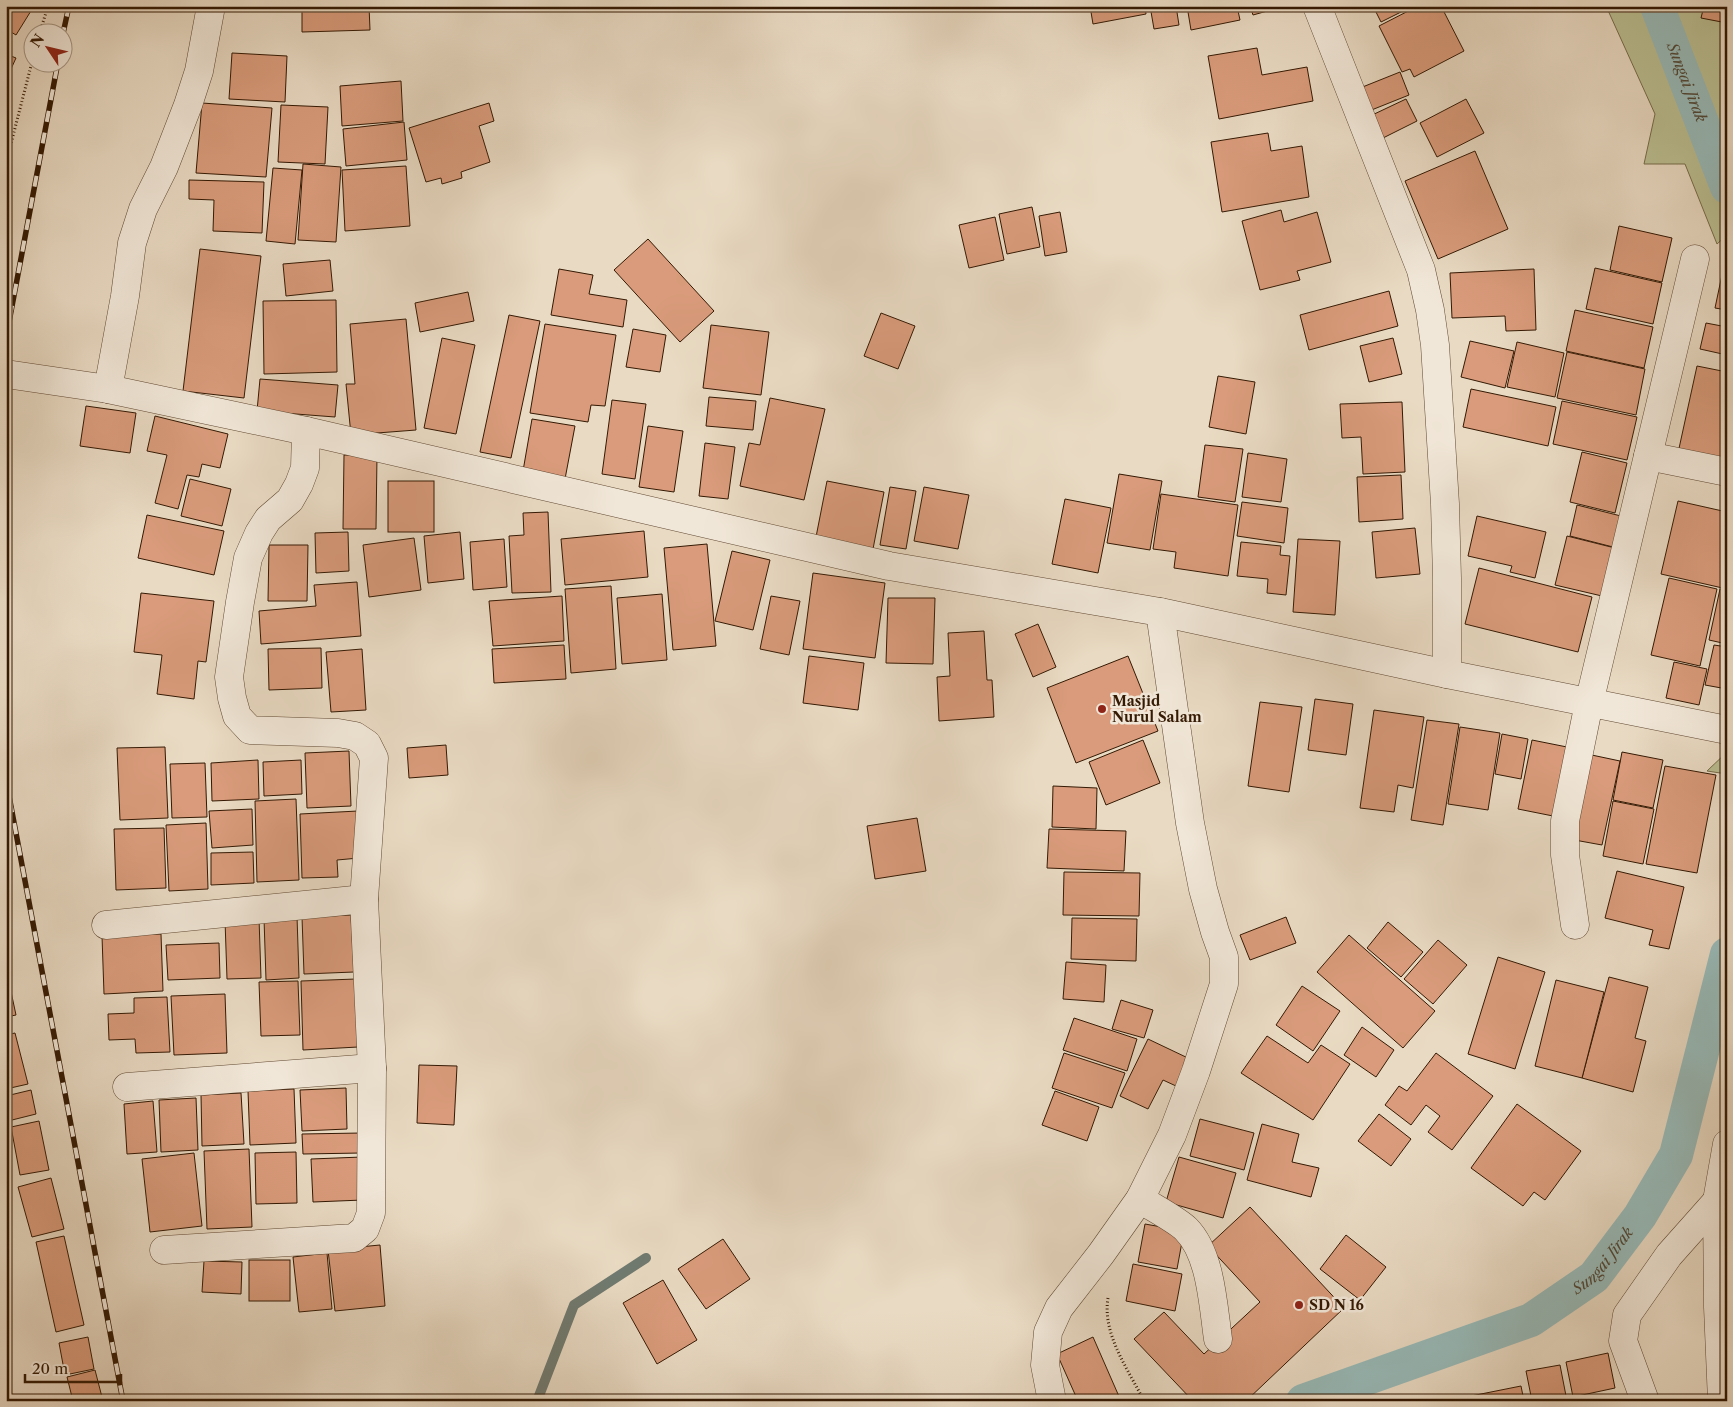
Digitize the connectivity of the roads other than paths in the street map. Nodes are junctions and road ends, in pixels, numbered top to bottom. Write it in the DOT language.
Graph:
graph roads {
  1 [pos="211,6"];
  2 [pos="1318,6"];
  3 [pos="1695,259"];
  4 [pos="6,374"];
  5 [pos="108,390"];
  6 [pos="306,431"];
  7 [pos="1648,456"];
  8 [pos="1727,472"];
  9 [pos="1160,612"];
  10 [pos="1447,674"];
  11 [pos="1589,703"];
  12 [pos="1727,730"];
  13 [pos="364,899"];
  14 [pos="106,924"];
  15 [pos="1576,925"];
  16 [pos="372,1068"];
  17 [pos="127,1087"];
  18 [pos="1727,1144"];
  19 [pos="1140,1199"];
  20 [pos="1717,1201"];
  21 [pos="164,1250"];
  22 [pos="1218,1339"];
  23 [pos="1052,1401"];
  24 [pos="1644,1401"];
  25 [pos="1722,1401"];
  1 -- 5 [label="street"];
  2 -- 10 [label="street"];
  3 -- 7 [label="street"];
  4 -- 5 [label="street"];
  5 -- 6 [label="street"];
  6 -- 9 [label="street"];
  6 -- 13 [label="street"];
  7 -- 8 [label="street"];
  7 -- 11 [label="street"];
  9 -- 10 [label="street"];
  9 -- 19 [label="street"];
  10 -- 11 [label="street"];
  11 -- 12 [label="street"];
  11 -- 15 [label="street"];
  13 -- 14 [label="street"];
  13 -- 16 [label="street"];
  16 -- 17 [label="street"];
  16 -- 21 [label="street"];
  18 -- 20 [label="street"];
  19 -- 22 [label="street"];
  19 -- 23 [label="street"];
  20 -- 24 [label="street"];
  20 -- 25 [label="street"];
}
